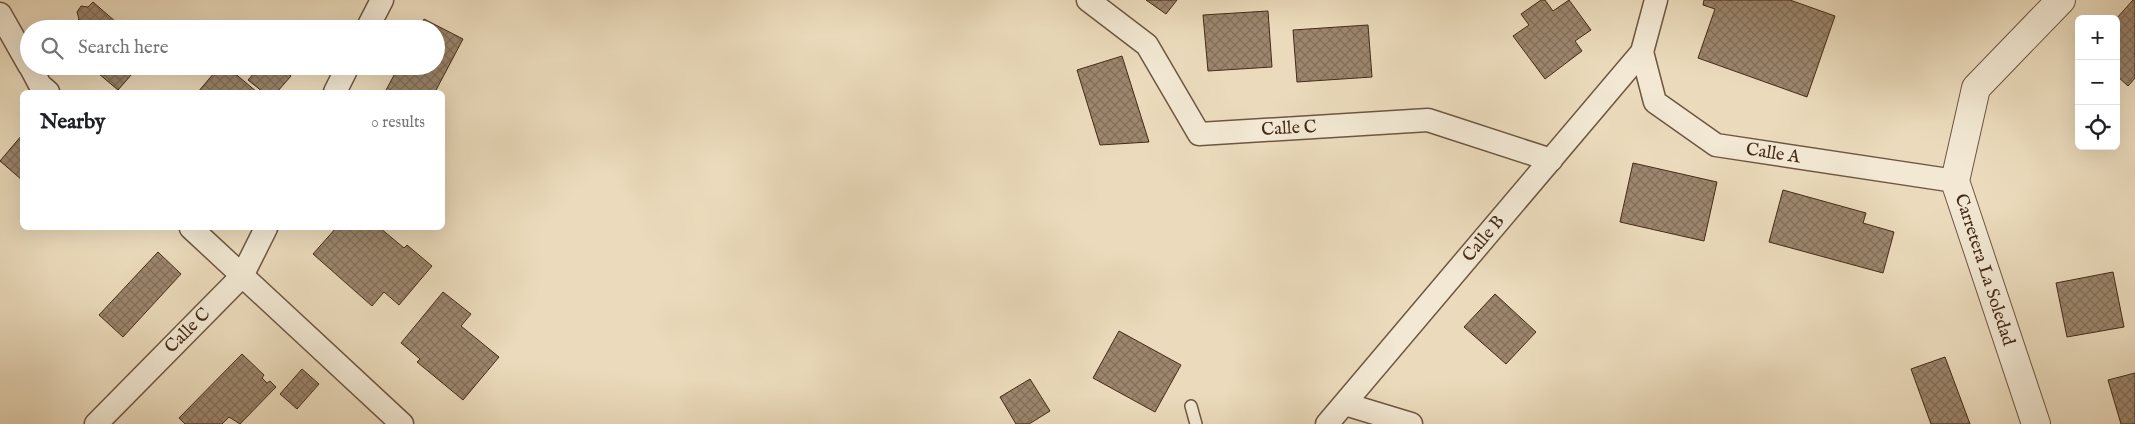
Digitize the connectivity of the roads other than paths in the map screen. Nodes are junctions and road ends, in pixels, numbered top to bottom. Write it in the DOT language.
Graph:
graph roads {
  1 [pos="382,0"];
  2 [pos="1088,0"];
  3 [pos="1656,0"];
  4 [pos="2061,0"];
  5 [pos="0,14"];
  6 [pos="372,20"];
  7 [pos="20,50"];
  8 [pos="1642,52"];
  9 [pos="34,75"];
  10 [pos="344,75"];
  11 [pos="46,90"];
  12 [pos="336,90"];
  13 [pos="1551,160"];
  14 [pos="1955,182"];
  15 [pos="193,230"];
  16 [pos="265,230"];
  17 [pos="242,276"];
  18 [pos="1345,404"];
  19 [pos="1191,406"];
  20 [pos="96,424"];
  21 [pos="402,424"];
  22 [pos="1196,424"];
  23 [pos="1327,424"];
  24 [pos="1411,424"];
  25 [pos="2036,424"];
  1 -- 6 [label="street"];
  2 -- 13 [label="street, Calle C"];
  3 -- 8 [label="street"];
  4 -- 14 [label="street, Carretera La Soledad"];
  5 -- 7 [label="street"];
  8 -- 13 [label="street, Calle B"];
  8 -- 14 [label="street, Calle A"];
  9 -- 11 [label="street"];
  10 -- 12 [label="street"];
  13 -- 18 [label="street, Calle B"];
  14 -- 25 [label="street, Carretera La Soledad"];
  15 -- 17 [label="street"];
  16 -- 17 [label="street, Calle C"];
  17 -- 20 [label="street, Calle C"];
  17 -- 21 [label="street"];
  18 -- 23 [label="street, Calle B"];
  18 -- 24 [label="street"];
  19 -- 22 [label="lane"];
}
